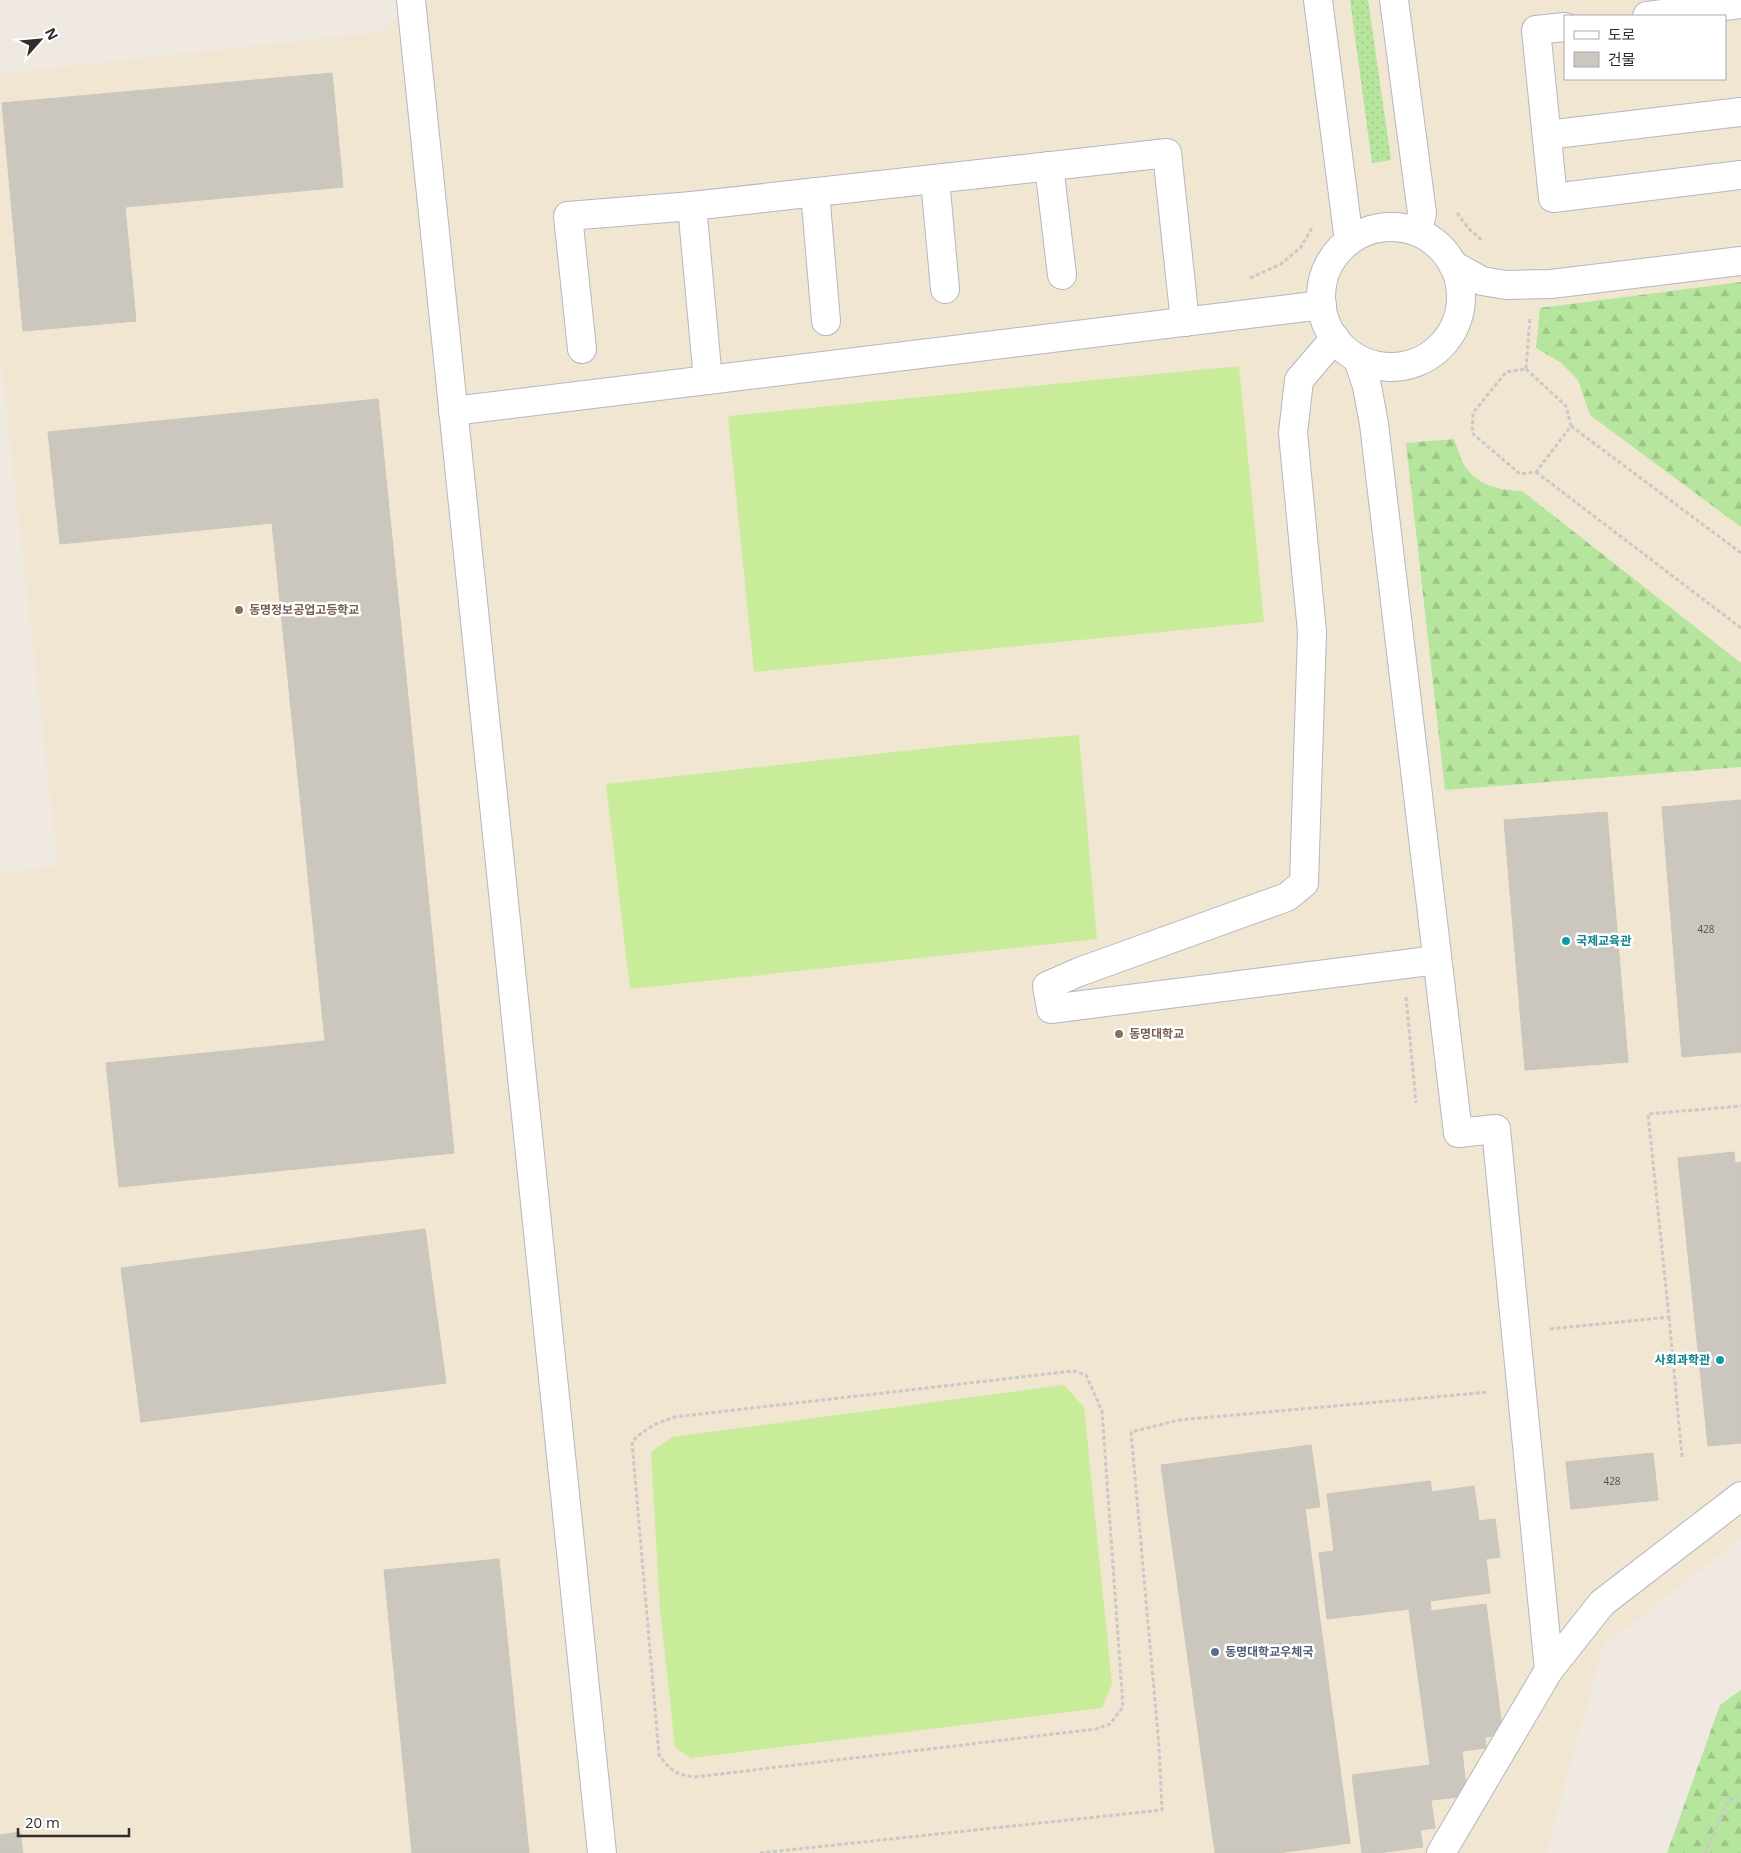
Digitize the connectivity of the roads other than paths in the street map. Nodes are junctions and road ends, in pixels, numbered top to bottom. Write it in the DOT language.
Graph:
graph roads {
  1 [pos="411,0"];
  2 [pos="1318,0"];
  3 [pos="1394,0"];
  4 [pos="1741,4"];
  5 [pos="1655,15"];
  6 [pos="1564,26"];
  7 [pos="1741,112"];
  8 [pos="1547,135"];
  9 [pos="1049,166"];
  10 [pos="1741,175"];
  11 [pos="935,179"];
  12 [pos="815,192"];
  13 [pos="692,206"];
  14 [pos="1418,232"];
  15 [pos="1349,241"];
  16 [pos="1741,261"];
  17 [pos="1454,265"];
  18 [pos="1062,275"];
  19 [pos="1506,285"];
  20 [pos="945,289"];
  21 [pos="1322,305"];
  22 [pos="1460,310"];
  23 [pos="826,321"];
  24 [pos="1184,322"];
  25 [pos="1336,338"];
  26 [pos="582,349"];
  27 [pos="1358,359"];
  28 [pos="1401,367"];
  29 [pos="708,380"];
  30 [pos="453,412"];
  31 [pos="1373,415"];
  32 [pos="1437,960"];
  33 [pos="1741,1496"];
  34 [pos="1549,1670"];
  35 [pos="602,1853"];
  36 [pos="1440,1853"];
  1 -- 30 [label="street"];
  2 -- 15 [label="street"];
  3 -- 14 [label="street"];
  4 -- 5 [label="street"];
  6 -- 8 [label="street"];
  7 -- 8 [label="street"];
  8 -- 10 [label="street"];
  9 -- 11 [label="street"];
  9 -- 18 [label="street"];
  9 -- 24 [label="street"];
  11 -- 12 [label="street"];
  11 -- 20 [label="street"];
  12 -- 13 [label="street"];
  12 -- 23 [label="street"];
  13 -- 26 [label="street"];
  13 -- 29 [label="street"];
  14 -- 15 [label="street"];
  14 -- 17 [label="street"];
  15 -- 21 [label="street"];
  16 -- 19 [label="street"];
  17 -- 19 [label="street"];
  17 -- 22 [label="street"];
  19 -- 22 [label="street"];
  21 -- 24 [label="street"];
  21 -- 25 [label="street"];
  22 -- 28 [label="street"];
  24 -- 29 [label="street"];
  25 -- 27 [label="street"];
  25 -- 32 [label="street"];
  27 -- 28 [label="street"];
  27 -- 31 [label="street"];
  28 -- 31 [label="street"];
  29 -- 30 [label="street"];
  30 -- 35 [label="street"];
  31 -- 32 [label="street"];
  32 -- 34 [label="street"];
  33 -- 34 [label="street"];
  34 -- 36 [label="street"];
}
